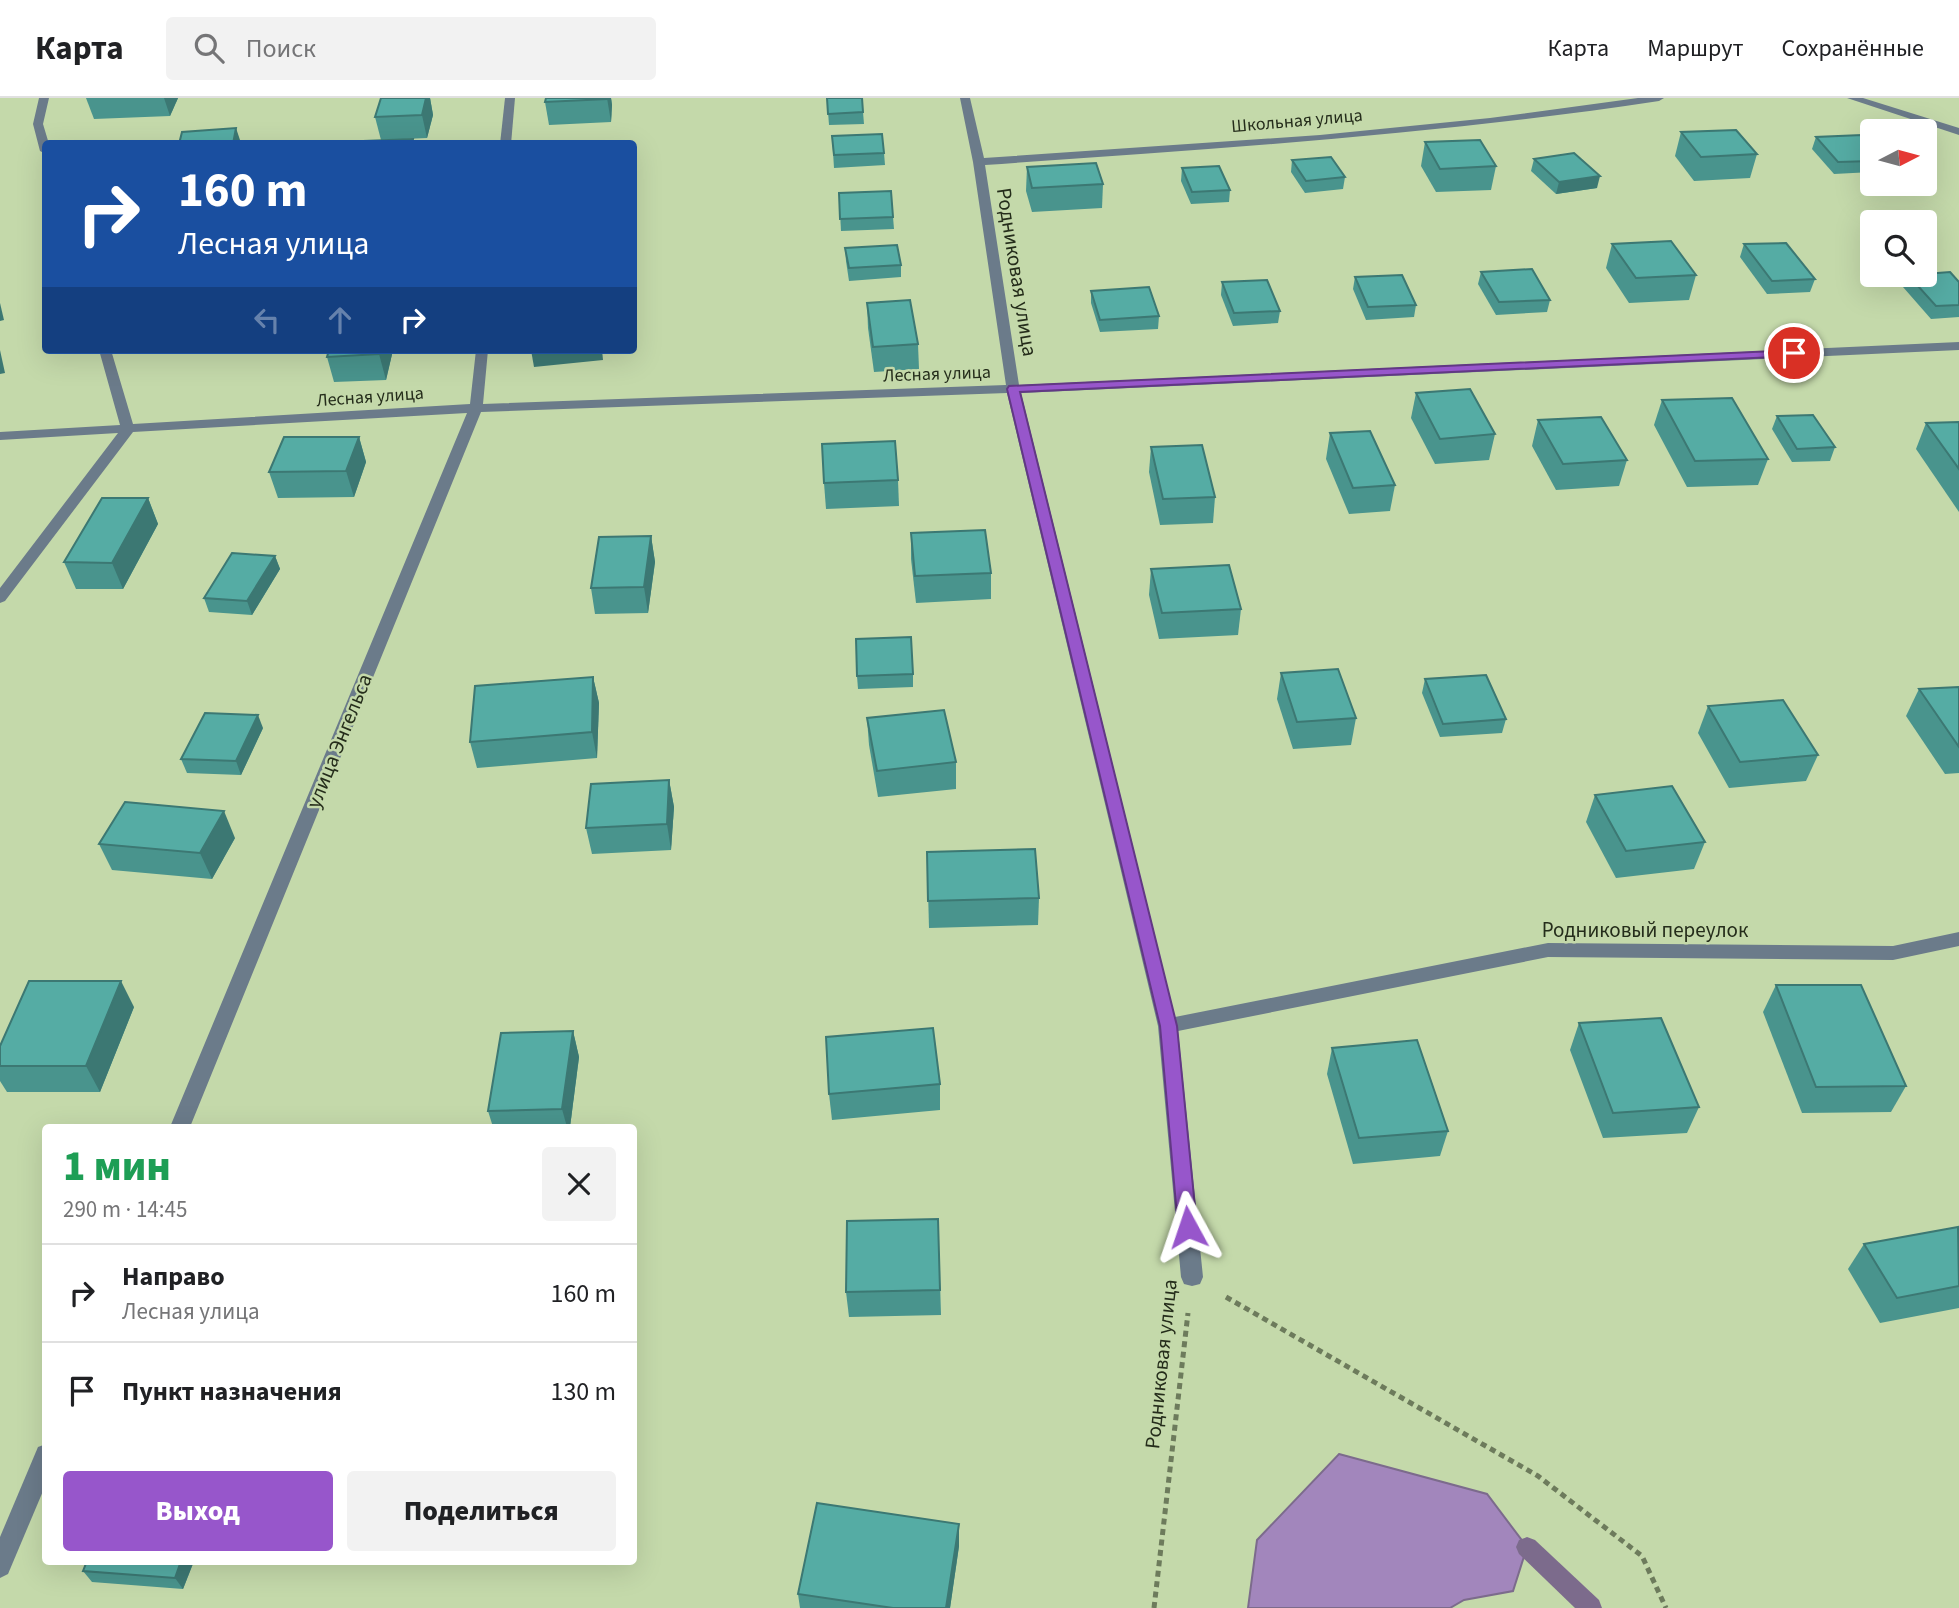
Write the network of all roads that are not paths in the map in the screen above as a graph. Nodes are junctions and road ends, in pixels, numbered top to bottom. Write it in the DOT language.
graph roads {
  1 [pos="44,98"];
  2 [pos="510,98"];
  3 [pos="965,98"];
  4 [pos="1659,98"];
  5 [pos="1852,98"];
  6 [pos="1959,132"];
  7 [pos="42,140"];
  8 [pos="505,140"];
  9 [pos="979,162"];
  10 [pos="1959,346"];
  11 [pos="106,354"];
  12 [pos="482,354"];
  13 [pos="1013,389"];
  14 [pos="476,408"];
  15 [pos="128,429"];
  16 [pos="0,436"];
  17 [pos="0,598"];
  18 [pos="1959,939"];
  19 [pos="1168,1026"];
  20 [pos="181,1124"];
  21 [pos="1192,1277"];
  22 [pos="42,1465"];
  23 [pos="0,1566"];
  1 -- 7 [label="street"];
  2 -- 8 [label="street"];
  3 -- 9 [label="street, Родниковая улица"];
  4 -- 9 [label="street, Школьная улица"];
  5 -- 6 [label="street"];
  9 -- 13 [label="street, Родниковая улица"];
  10 -- 13 [label="street, Лесная улица"];
  11 -- 15 [label="street"];
  12 -- 14 [label="street, улица Энгельса"];
  13 -- 14 [label="street, Лесная улица"];
  13 -- 19 [label="street, Родниковая улица"];
  14 -- 15 [label="street, Лесная улица"];
  14 -- 20 [label="street, улица Энгельса"];
  15 -- 16 [label="street, Лесная улица"];
  15 -- 17 [label="street"];
  18 -- 19 [label="street, Родниковый переулок"];
  19 -- 21 [label="street, Родниковая улица"];
  22 -- 23 [label="street"];
}
